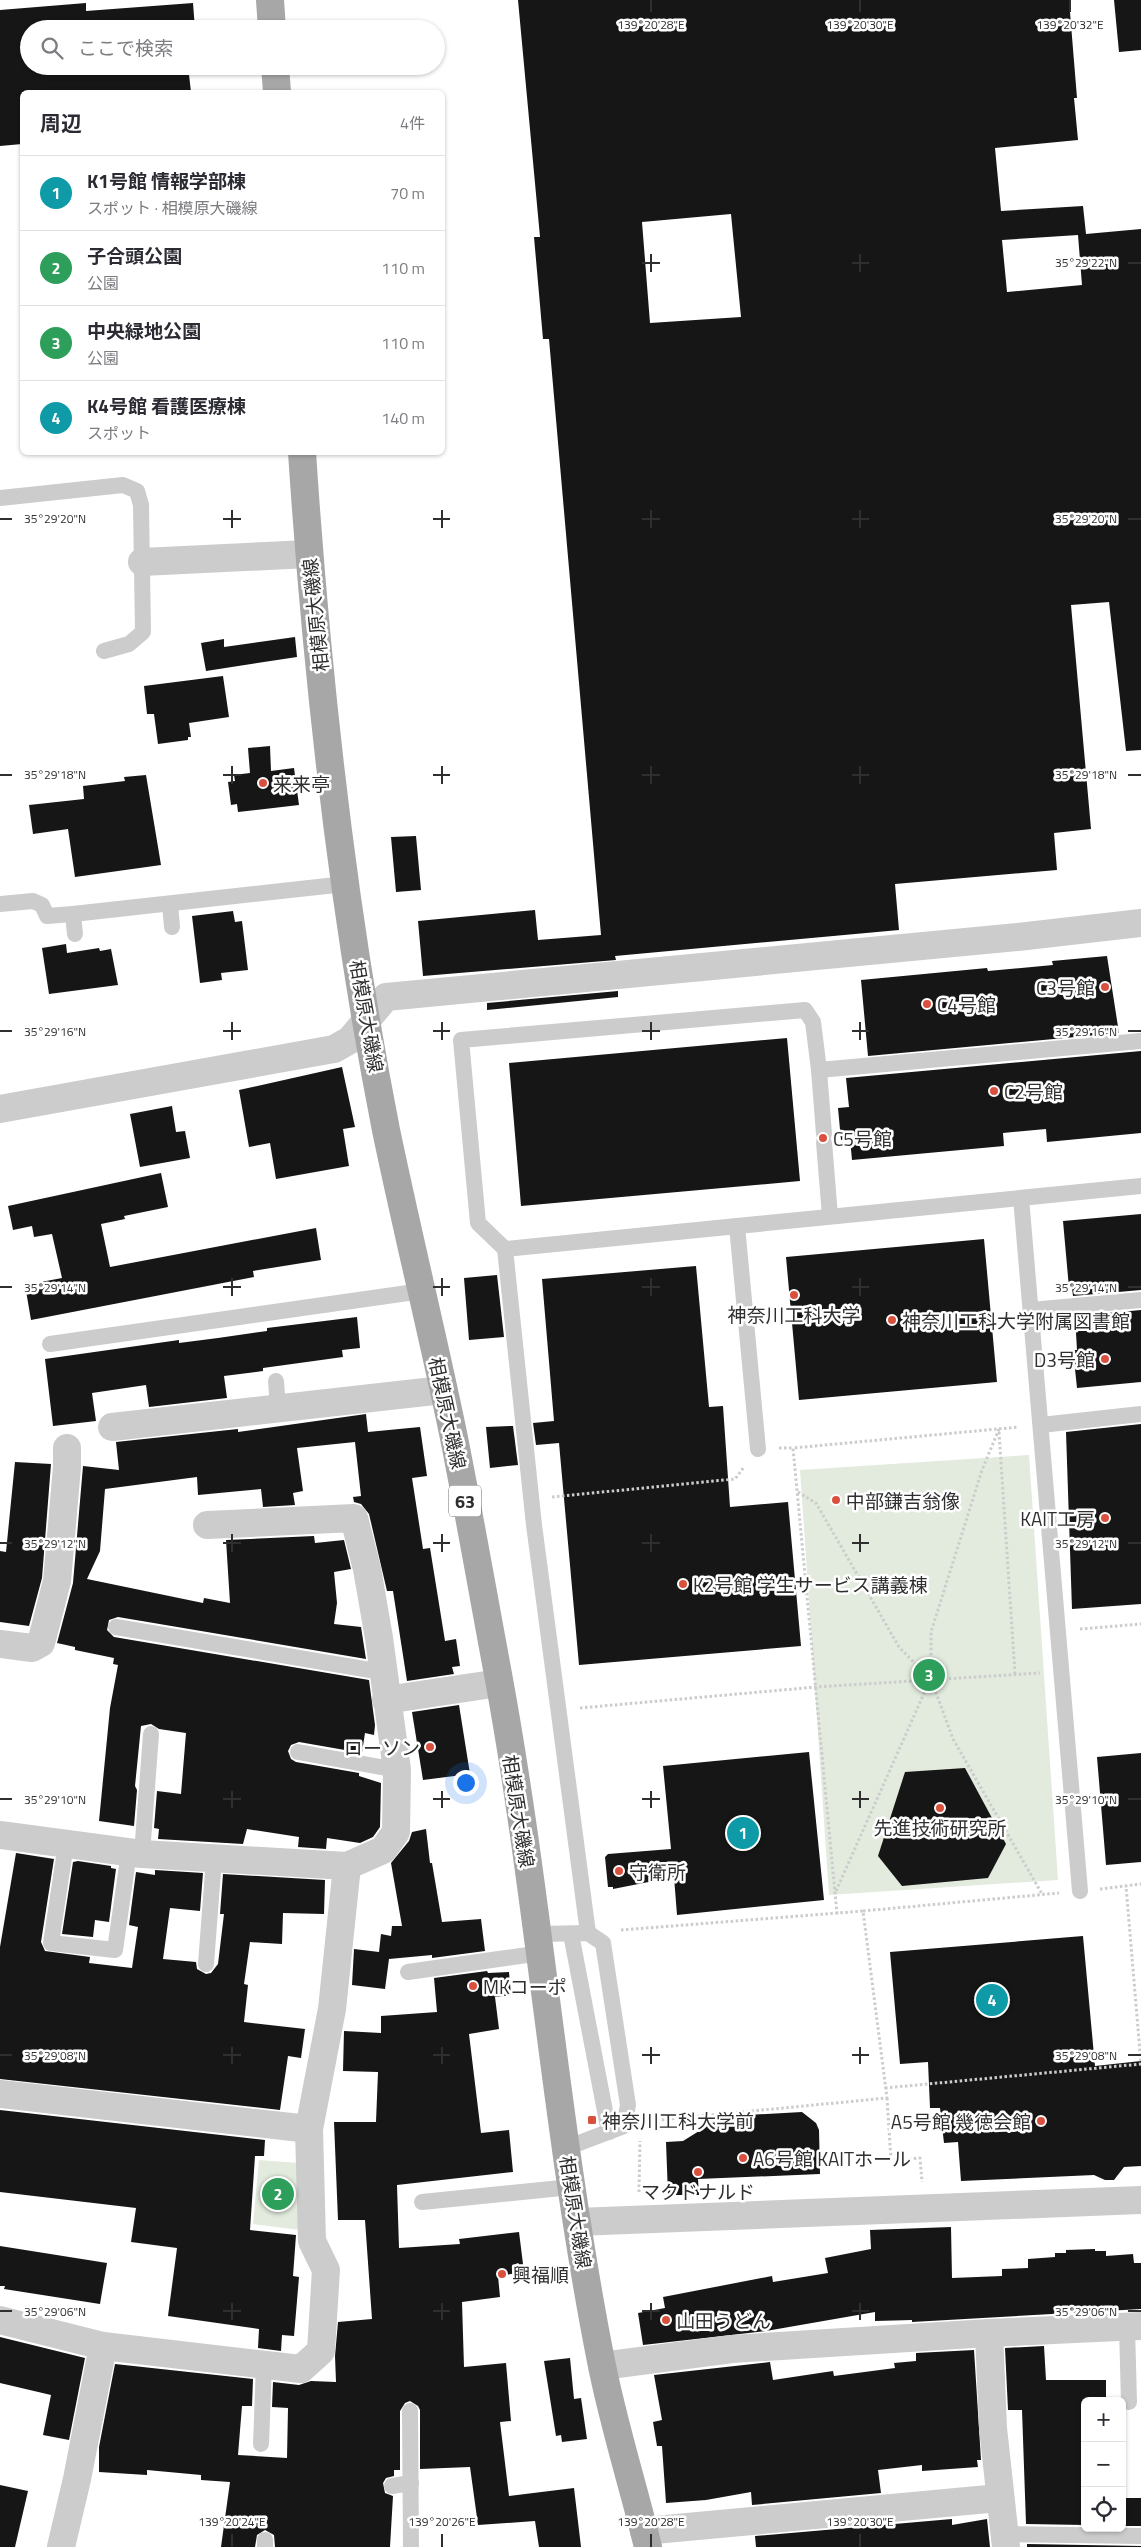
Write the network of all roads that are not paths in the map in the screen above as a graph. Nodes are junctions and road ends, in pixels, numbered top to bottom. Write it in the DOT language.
graph roads {
  1 [pos="270,0"];
  2 [pos="271,20"];
  3 [pos="276,75"];
  4 [pos="277,90"];
  5 [pos="302,455"];
  6 [pos="0,498"];
  7 [pos="309,554"];
  8 [pos="142,562"];
  9 [pos="104,651"];
  10 [pos="345,884"];
  11 [pos="0,904"];
  12 [pos="170,904"];
  13 [pos="73,914"];
  14 [pos="1141,923"];
  15 [pos="172,927"];
  16 [pos="75,934"];
  17 [pos="366,1018"];
  18 [pos="1141,1041"];
  19 [pos="819,1070"];
  20 [pos="0,1109"];
  21 [pos="1141,1186"];
  22 [pos="1021,1198"];
  23 [pos="830,1216"];
  24 [pos="737,1226"];
  25 [pos="505,1249"];
  26 [pos="422,1291"];
  27 [pos="1141,1300"];
  28 [pos="1031,1310"];
  29 [pos="50,1344"];
  30 [pos="276,1381"];
  31 [pos="443,1390"];
  32 [pos="278,1408"];
  33 [pos="1141,1414"];
  34 [pos="1041,1425"];
  35 [pos="112,1427"];
  36 [pos="67,1448"];
  37 [pos="758,1449"];
  38 [pos="207,1525"];
  39 [pos="116,1627"];
  40 [pos="0,1644"];
  41 [pos="382,1672"];
  42 [pos="500,1683"];
  43 [pos="386,1700"];
  44 [pos="151,1734"];
  45 [pos="298,1752"];
  46 [pos="396,1770"];
  47 [pos="0,1835"];
  48 [pos="66,1844"];
  49 [pos="136,1853"];
  50 [pos="214,1858"];
  51 [pos="347,1866"];
  52 [pos="1080,1891"];
  53 [pos="588,1932"];
  54 [pos="572,1934"];
  55 [pos="539,1944"];
  56 [pos="206,1964"];
  57 [pos="408,1972"];
  58 [pos="0,2094"];
  59 [pos="309,2129"];
  60 [pos="609,2132"];
  61 [pos="566,2148"];
  62 [pos="572,2187"];
  63 [pos="1141,2200"];
  64 [pos="422,2202"];
  65 [pos="577,2222"];
  66 [pos="0,2320"];
  67 [pos="1134,2326"];
  68 [pos="990,2332"];
  69 [pos="103,2346"];
  70 [pos="264,2365"];
  71 [pos="602,2366"];
  72 [pos="1129,2402"];
  73 [pos="410,2411"];
  74 [pos="261,2444"];
  75 [pos="411,2483"];
  76 [pos="392,2486"];
  77 [pos="999,2498"];
  78 [pos="1141,2536"];
  79 [pos="646,2539"];
  80 [pos="1006,2541"];
  81 [pos="61,2547"];
  82 [pos="411,2547"];
  1 -- 2 [label="main road"];
  3 -- 4 [label="main road"];
  5 -- 7 [label="main road, 相模原大磯線 / 63"];
  6 -- 8 [label="lane"];
  7 -- 8 [label="street"];
  7 -- 10 [label="main road, 相模原大磯線 / 63"];
  8 -- 9 [label="lane"];
  10 -- 12 [label="lane"];
  10 -- 17 [label="main road, 相模原大磯線 / 63"];
  11 -- 13 [label="lane"];
  12 -- 13 [label="lane"];
  12 -- 15 [label="lane"];
  13 -- 16 [label="lane"];
  14 -- 17 [label="street"];
  17 -- 20 [label="street"];
  17 -- 26 [label="main road, 相模原大磯線 / 63"];
  18 -- 19 [label="lane"];
  19 -- 23 [label="lane"];
  19 -- 25 [label="lane"];
  21 -- 22 [label="lane"];
  22 -- 23 [label="lane"];
  22 -- 28 [label="lane"];
  23 -- 24 [label="lane"];
  24 -- 25 [label="lane"];
  24 -- 37 [label="lane"];
  25 -- 53 [label="lane"];
  26 -- 29 [label="lane"];
  26 -- 31 [label="main road, 相模原大磯線 / 63"];
  27 -- 28 [label="lane"];
  28 -- 34 [label="lane"];
  30 -- 32 [label="lane"];
  31 -- 32 [label="street"];
  31 -- 42 [label="main road, 相模原大磯線 / 63"];
  32 -- 35 [label="street"];
  33 -- 34 [label="lane"];
  34 -- 52 [label="lane"];
  36 -- 40 [label="street"];
  38 -- 41 [label="street"];
  39 -- 41 [label="lane"];
  41 -- 43 [label="street"];
  42 -- 43 [label="street"];
  42 -- 55 [label="main road, 相模原大磯線 / 63"];
  43 -- 46 [label="street"];
  44 -- 49 [label="lane"];
  45 -- 46 [label="lane"];
  46 -- 51 [label="street"];
  47 -- 48 [label="street"];
  48 -- 49 [label="street"];
  48 -- 49 [label="lane"];
  49 -- 50 [label="street"];
  50 -- 51 [label="street"];
  50 -- 56 [label="lane"];
  51 -- 59 [label="street"];
  53 -- 54 [label="lane"];
  53 -- 60 [label="lane"];
  54 -- 55 [label="lane"];
  54 -- 60 [label="lane"];
  55 -- 57 [label="lane"];
  55 -- 61 [label="main road, 相模原大磯線 / 63"];
  58 -- 59 [label="street"];
  59 -- 70 [label="street"];
  60 -- 61 [label="lane"];
  61 -- 62 [label="main road, 相模原大磯線 / 63"];
  62 -- 64 [label="lane"];
  62 -- 65 [label="main road, 相模原大磯線 / 63"];
  63 -- 65 [label="street"];
  65 -- 71 [label="main road, 相模原大磯線 / 63"];
  66 -- 69 [label="street"];
  67 -- 68 [label="street"];
  67 -- 72 [label="lane"];
  68 -- 71 [label="street"];
  68 -- 77 [label="street"];
  69 -- 70 [label="street"];
  69 -- 81 [label="street"];
  70 -- 74 [label="lane"];
  71 -- 79 [label="main road, 相模原大磯線 / 63"];
  73 -- 75 [label="lane"];
  75 -- 76 [label="lane"];
  75 -- 82 [label="lane"];
  77 -- 79 [label="street"];
  77 -- 80 [label="street"];
  78 -- 80 [label="lane"];
}
